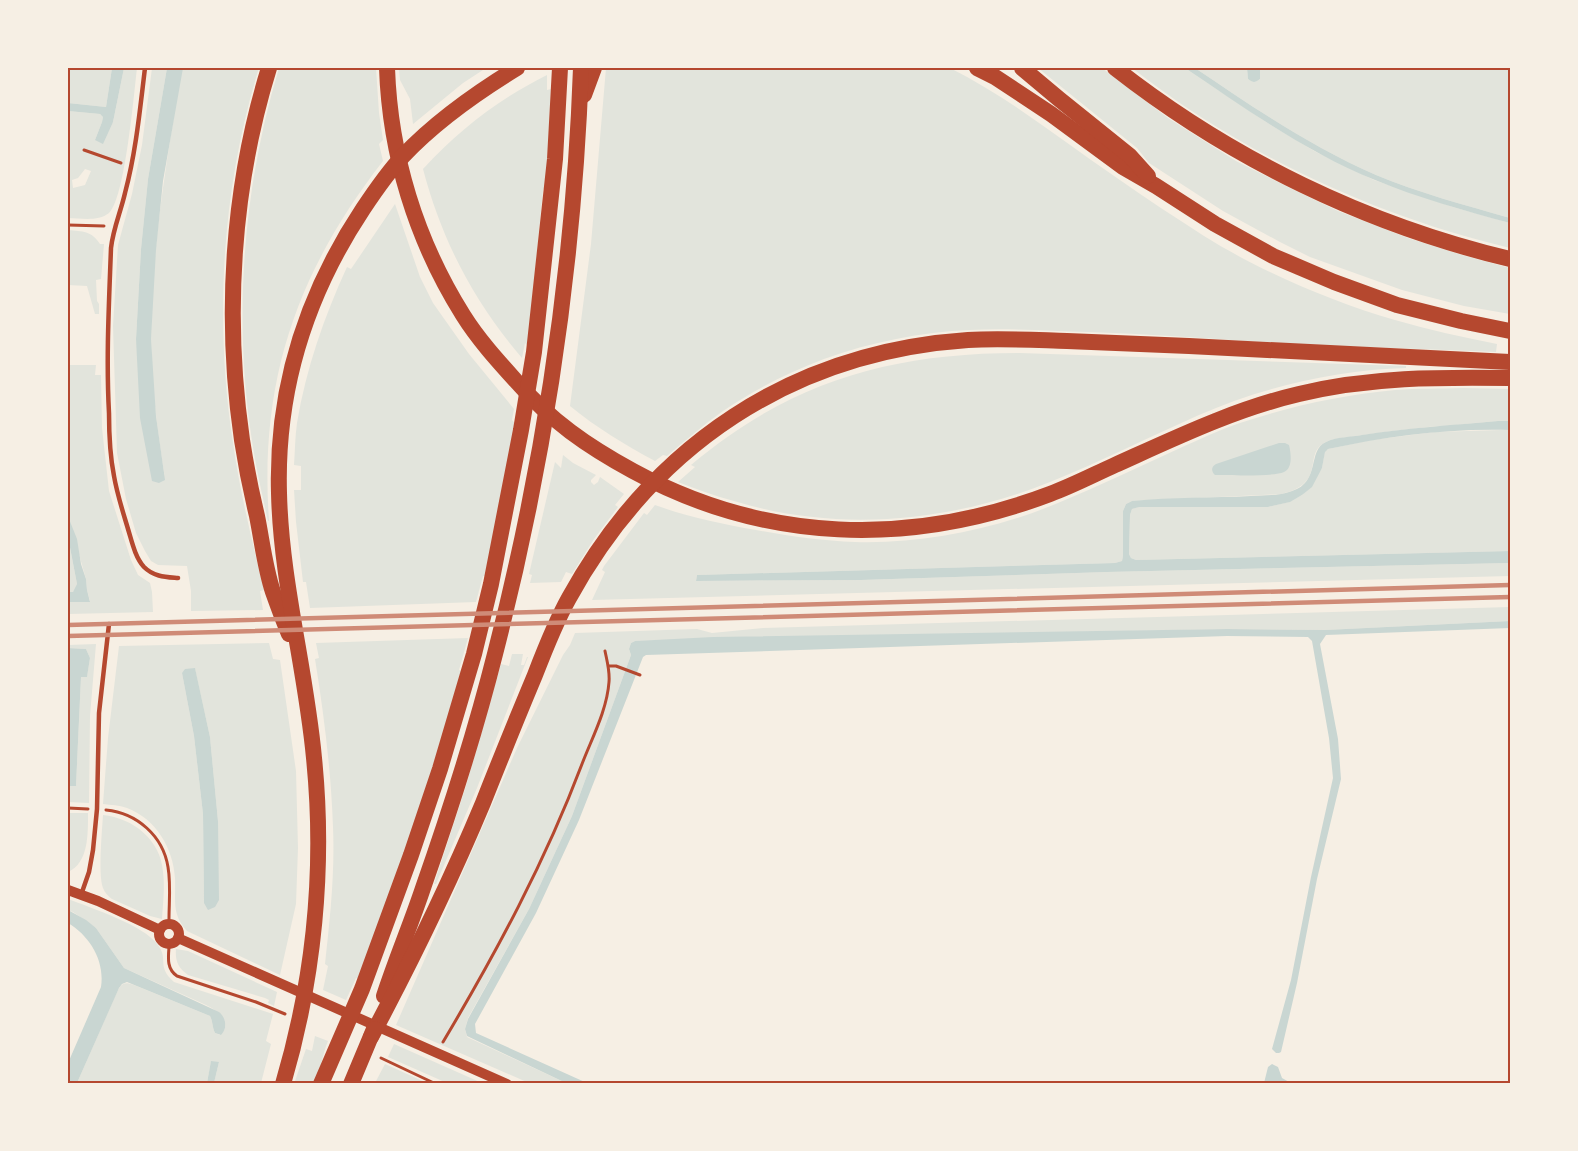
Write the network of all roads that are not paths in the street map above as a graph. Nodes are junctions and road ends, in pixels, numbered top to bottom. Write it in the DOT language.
graph roads {
  1 [pos="145,68"];
  2 [pos="269,68"];
  3 [pos="387,68"];
  4 [pos="517,68"];
  5 [pos="560,68"];
  6 [pos="977,68"];
  7 [pos="1022,68"];
  8 [pos="1115,68"];
  9 [pos="587,71"];
  10 [pos="1156,186"];
  11 [pos="1510,259"];
  12 [pos="1510,331"];
  13 [pos="1510,362"];
  14 [pos="1510,378"];
  15 [pos="178,578"];
  16 [pos="280,589"];
  17 [pos="108,624"];
  18 [pos="68,890"];
  19 [pos="81,895"];
  20 [pos="164,927"];
  21 [pos="178,938"];
  22 [pos="387,1000"];
  23 [pos="354,1076"];
  24 [pos="283,1083"];
  25 [pos="321,1083"];
  26 [pos="507,1083"];
  1 -- 15 [label="lane"];
  2 -- 16 [label="highway"];
  3 -- 14 [label="highway"];
  4 -- 16 [label="highway"];
  5 -- 25 [label="highway"];
  6 -- 10 [label="highway"];
  7 -- 10 [label="highway"];
  8 -- 11 [label="highway"];
  9 -- 22 [label="highway"];
  10 -- 12 [label="highway"];
  13 -- 22 [label="highway"];
  16 -- 24 [label="highway"];
  17 -- 19 [label="lane"];
  18 -- 19 [label="street"];
  19 -- 20 [label="street"];
  20 -- 21 [label="street"];
  20 -- 21 [label="street"];
  21 -- 26 [label="street"];
  22 -- 23 [label="highway"];
}
